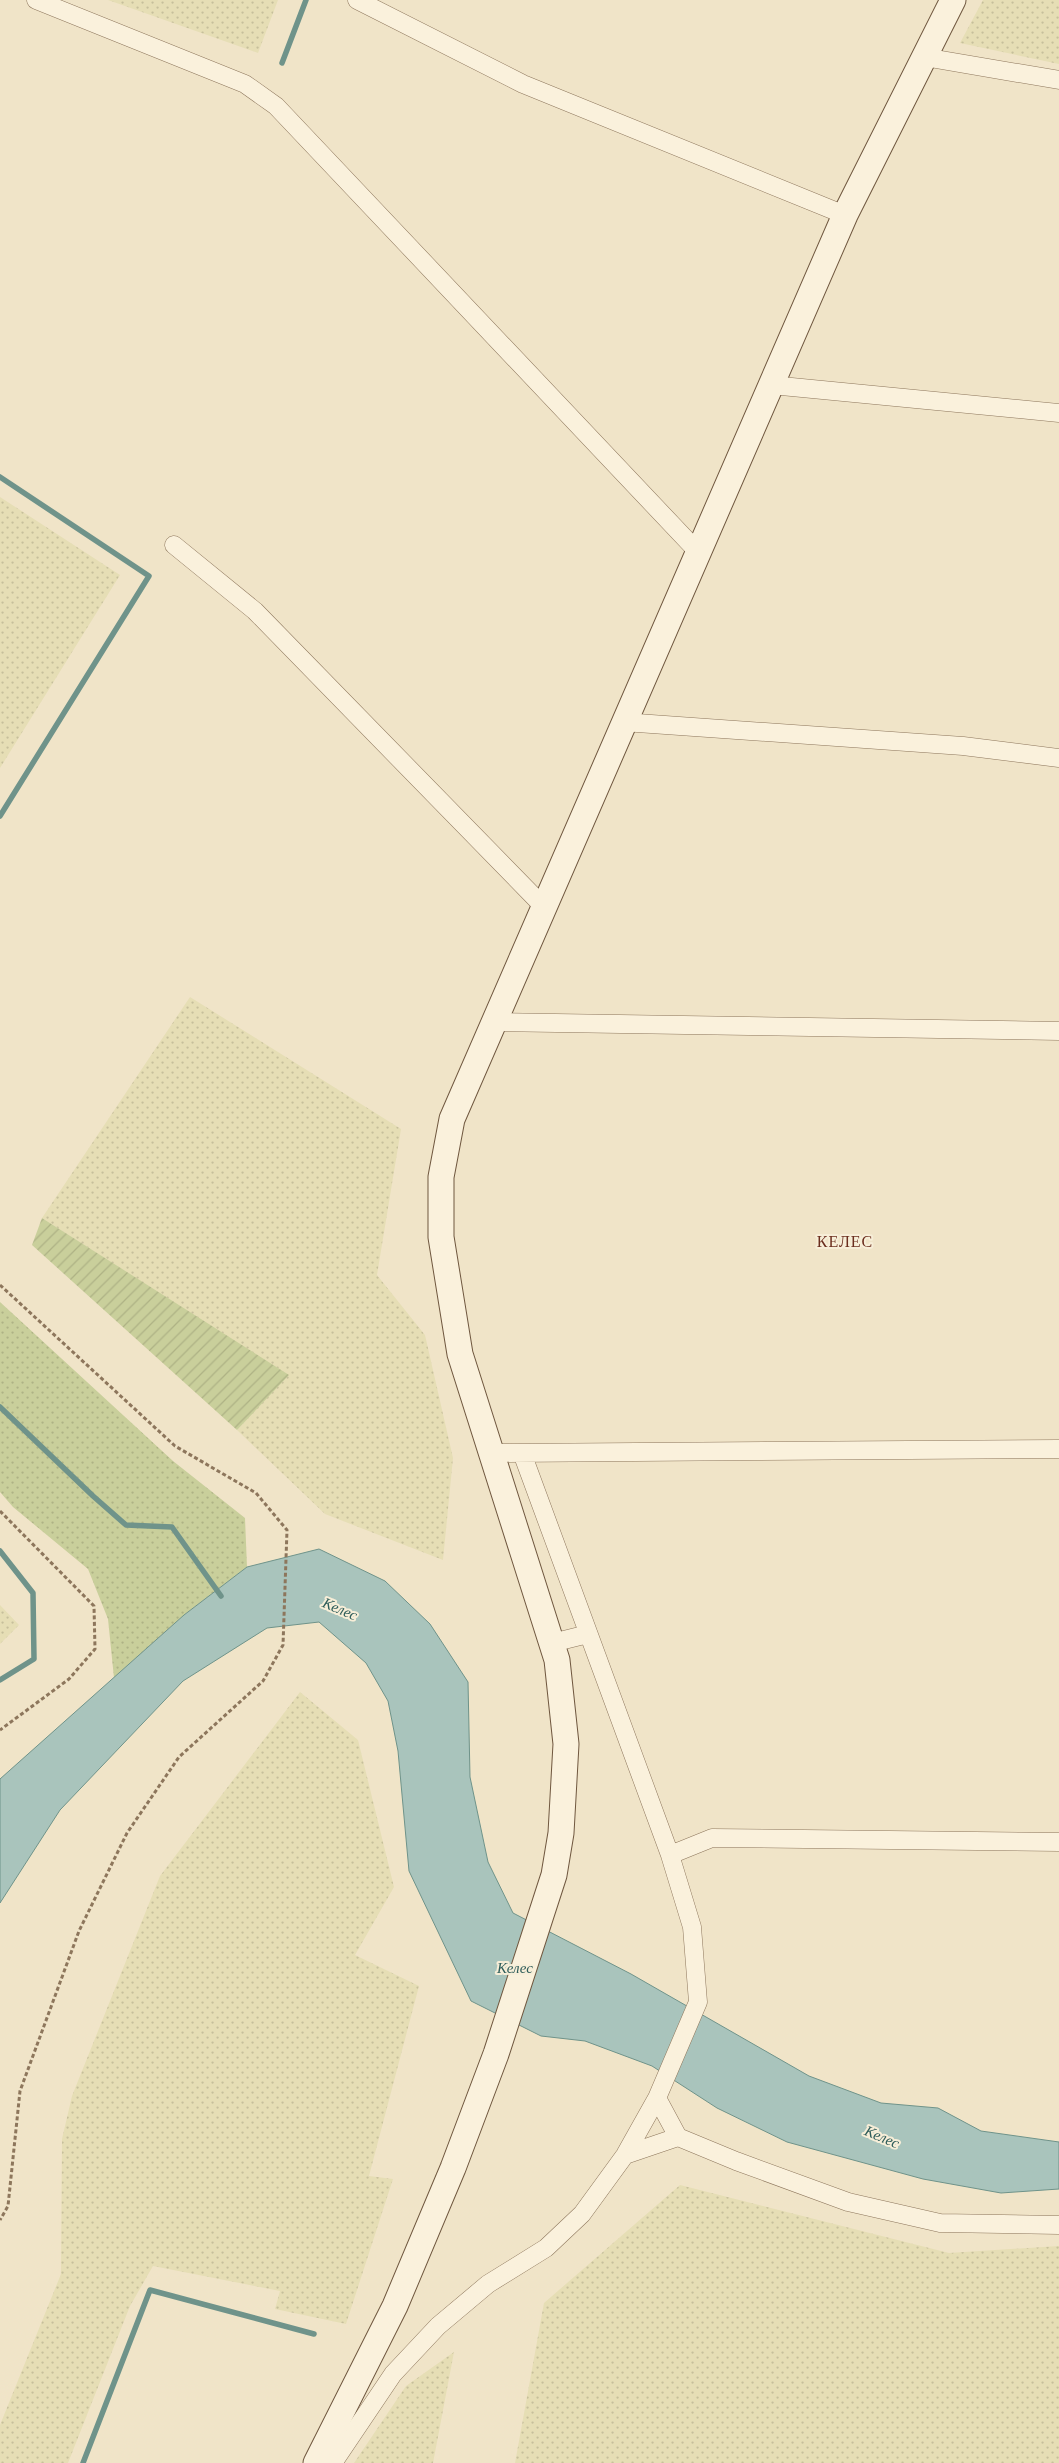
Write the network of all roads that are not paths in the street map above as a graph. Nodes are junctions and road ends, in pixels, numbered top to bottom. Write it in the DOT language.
graph roads {
  1 [pos="36,0"];
  2 [pos="357,0"];
  3 [pos="953,0"];
  4 [pos="924,57"];
  5 [pos="1059,80"];
  6 [pos="845,215"];
  7 [pos="771,385"];
  8 [pos="1059,413"];
  9 [pos="174,545"];
  10 [pos="698,552"];
  11 [pos="623,722"];
  12 [pos="1059,758"];
  13 [pos="543,906"];
  14 [pos="493,1022"];
  15 [pos="1059,1031"];
  16 [pos="1059,1449"];
  17 [pos="522,1453"];
  18 [pos="492,1454"];
  19 [pos="588,1634"];
  20 [pos="552,1643"];
  21 [pos="1059,1842"];
  22 [pos="670,1855"];
  23 [pos="657,2098"];
  24 [pos="678,2136"];
  25 [pos="624,2155"];
  26 [pos="1059,2225"];
  27 [pos="316,2463"];
  28 [pos="333,2463"];
  1 -- 10 [label="street"];
  2 -- 6 [label="street"];
  3 -- 4 [label="main road"];
  4 -- 5 [label="street"];
  4 -- 6 [label="main road"];
  6 -- 7 [label="main road"];
  7 -- 8 [label="street"];
  7 -- 10 [label="main road"];
  9 -- 13 [label="street"];
  10 -- 11 [label="main road"];
  11 -- 12 [label="street"];
  11 -- 13 [label="main road"];
  13 -- 14 [label="main road"];
  14 -- 15 [label="street"];
  14 -- 18 [label="main road"];
  16 -- 17 [label="street"];
  17 -- 18 [label="street"];
  17 -- 19 [label="street"];
  18 -- 20 [label="main road"];
  19 -- 20 [label="street"];
  19 -- 22 [label="street"];
  20 -- 27 [label="main road"];
  21 -- 22 [label="street"];
  22 -- 23 [label="street"];
  23 -- 24 [label="street"];
  23 -- 25 [label="street"];
  24 -- 25 [label="street"];
  24 -- 26 [label="street"];
  25 -- 28 [label="street"];
}
